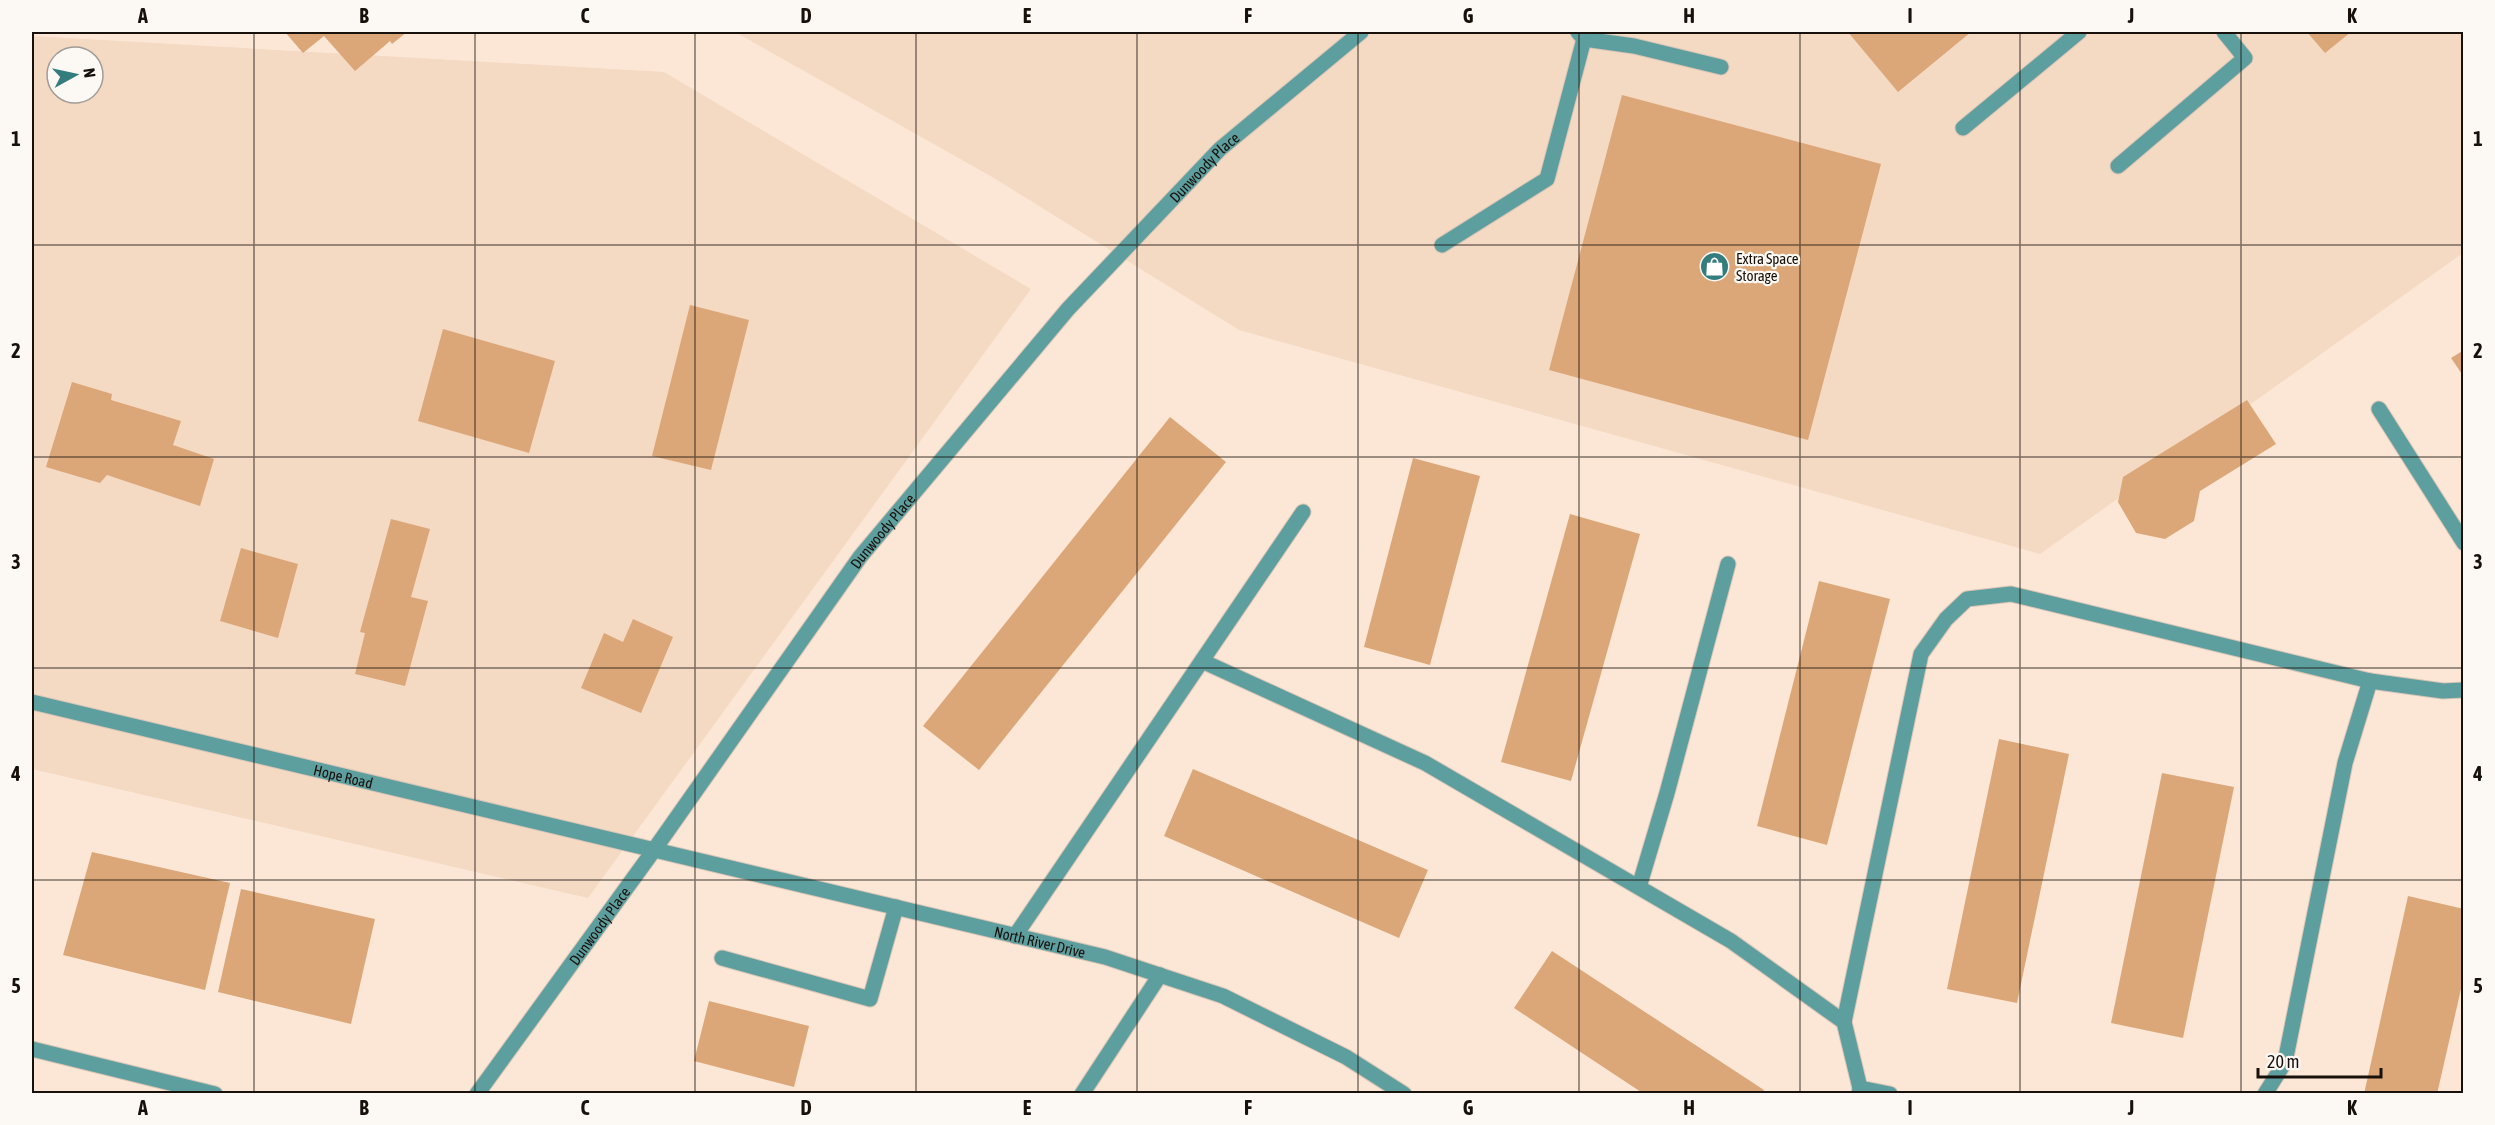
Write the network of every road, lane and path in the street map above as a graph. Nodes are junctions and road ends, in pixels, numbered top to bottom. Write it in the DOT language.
graph roads {
  1 [pos="1361,32"];
  2 [pos="2079,32"];
  3 [pos="2224,32"];
  4 [pos="1581,35"];
  5 [pos="1721,67"];
  6 [pos="1963,128"];
  7 [pos="2118,166"];
  8 [pos="1442,245"];
  9 [pos="2379,409"];
  10 [pos="1303,512"];
  11 [pos="2463,543"];
  12 [pos="1728,564"];
  13 [pos="1202,661"];
  14 [pos="2370,681"];
  15 [pos="2463,690"];
  16 [pos="32,702"];
  17 [pos="654,850"];
  18 [pos="1639,887"];
  19 [pos="896,908"];
  20 [pos="1015,936"];
  21 [pos="722,958"];
  22 [pos="1160,975"];
  23 [pos="1844,1022"];
  24 [pos="32,1049"];
  25 [pos="1860,1090"];
  26 [pos="215,1094"];
  27 [pos="477,1094"];
  28 [pos="1082,1094"];
  29 [pos="1404,1094"];
  30 [pos="1890,1094"];
  31 [pos="2265,1094"];
  1 -- 17 [label="street, Dunwoody Place"];
  2 -- 6 [label="street"];
  3 -- 7 [label="street"];
  4 -- 5 [label="street"];
  4 -- 8 [label="street"];
  9 -- 11 [label="street"];
  10 -- 13 [label="street"];
  12 -- 18 [label="street"];
  13 -- 18 [label="street"];
  13 -- 20 [label="street"];
  14 -- 15 [label="street"];
  14 -- 23 [label="street"];
  14 -- 31 [label="street"];
  16 -- 17 [label="street, Hope Road"];
  17 -- 19 [label="street, North River Drive"];
  17 -- 27 [label="street, Dunwoody Place"];
  18 -- 23 [label="street"];
  19 -- 20 [label="street, North River Drive"];
  19 -- 21 [label="street"];
  20 -- 22 [label="street, North River Drive"];
  22 -- 28 [label="street"];
  22 -- 29 [label="street, North River Drive"];
  23 -- 25 [label="street"];
  24 -- 26 [label="street"];
  25 -- 30 [label="street"];
}
